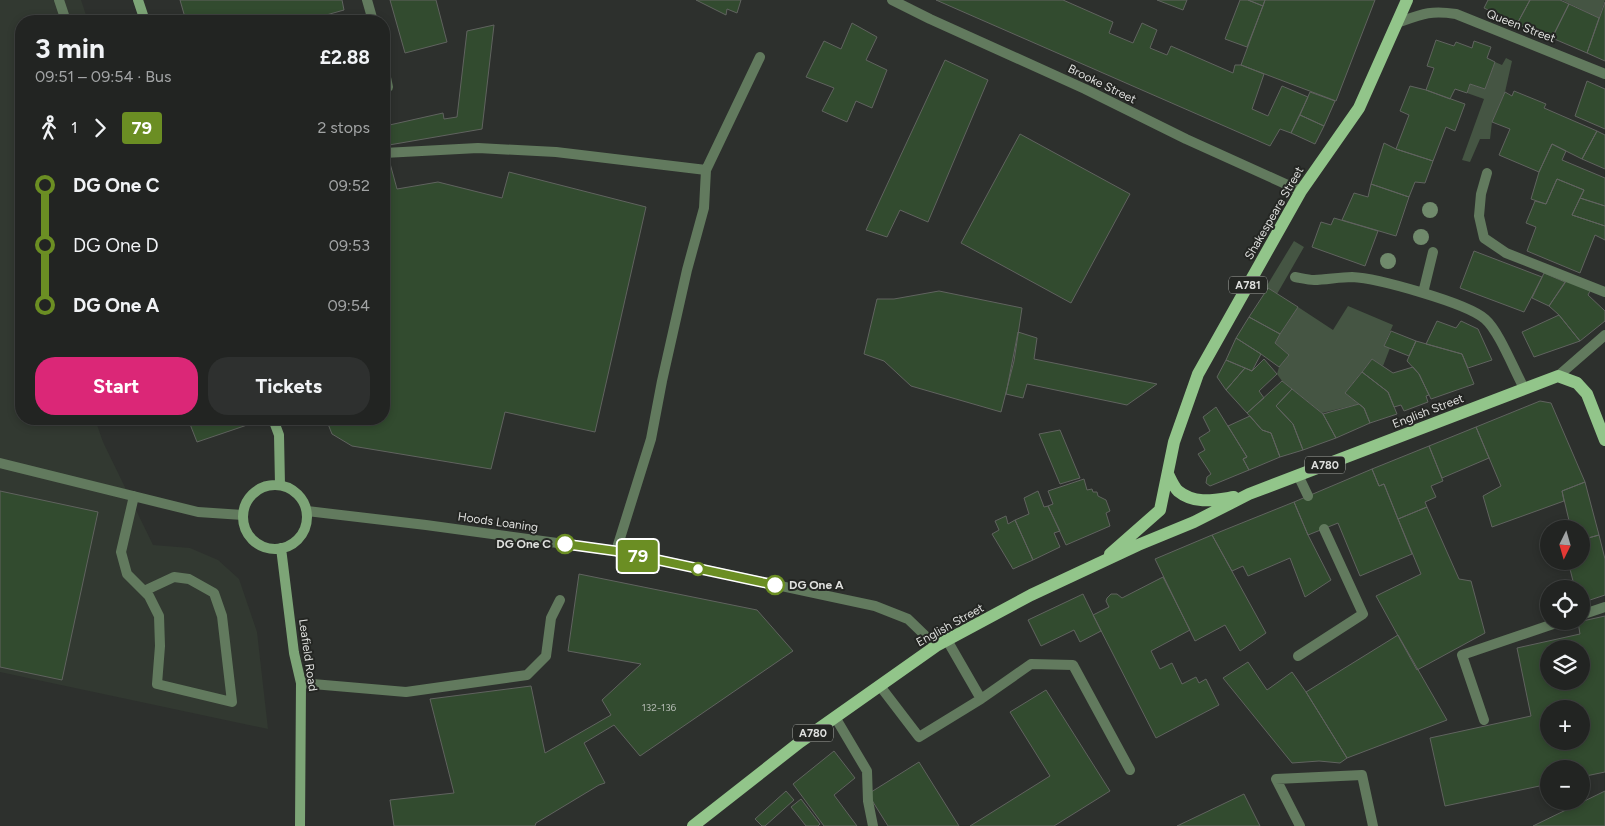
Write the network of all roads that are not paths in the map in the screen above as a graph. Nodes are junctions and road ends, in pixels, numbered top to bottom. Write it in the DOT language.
graph roads {
  1 [pos="59,0"];
  2 [pos="138,0"];
  3 [pos="367,0"];
  4 [pos="892,0"];
  5 [pos="1407,0"];
  6 [pos="64,15"];
  7 [pos="143,15"];
  8 [pos="371,15"];
  9 [pos="1397,23"];
  10 [pos="760,57"];
  11 [pos="1605,74"];
  12 [pos="390,153"];
  13 [pos="706,170"];
  14 [pos="1487,173"];
  15 [pos="1301,191"];
  16 [pos="1433,252"];
  17 [pos="1295,277"];
  18 [pos="1605,292"];
  19 [pos="1423,293"];
  20 [pos="1605,335"];
  21 [pos="1558,376"];
  22 [pos="1524,388"];
  23 [pos="275,425"];
  24 [pos="1605,440"];
  25 [pos="0,463"];
  26 [pos="1168,474"];
  27 [pos="1298,476"];
  28 [pos="280,485"];
  29 [pos="1249,494"];
  30 [pos="134,496"];
  31 [pos="1308,496"];
  32 [pos="307,511"];
  33 [pos="244,515"];
  34 [pos="1324,529"];
  35 [pos="281,548"];
  36 [pos="616,551"];
  37 [pos="1097,565"];
  38 [pos="144,591"];
  39 [pos="560,600"];
  40 [pos="1605,607"];
  41 [pos="1590,612"];
  42 [pos="1540,628"];
  43 [pos="942,643"];
  44 [pos="1298,656"];
  45 [pos="302,683"];
  46 [pos="880,686"];
  47 [pos="981,699"];
  48 [pos="836,717"];
  49 [pos="1484,720"];
  50 [pos="1130,770"];
  51 [pos="300,826"];
  52 [pos="693,826"];
  53 [pos="873,826"];
  54 [pos="1300,826"];
  55 [pos="1373,826"];
  1 -- 6 [label="street"];
  2 -- 7 [label="street"];
  3 -- 8 [label="street"];
  4 -- 15 [label="street, Brooke Street"];
  5 -- 9 [label="main road, Shakespeare Street / A781"];
  9 -- 11 [label="street, Queen Street"];
  9 -- 15 [label="main road, Shakespeare Street / A781"];
  10 -- 13 [label="street"];
  12 -- 13 [label="street"];
  13 -- 36 [label="street"];
  14 -- 18 [label="street"];
  15 -- 26 [label="main road, Shakespeare Street / A781"];
  16 -- 19 [label="street"];
  17 -- 19 [label="street"];
  19 -- 22 [label="street"];
  20 -- 21 [label="street, English Street"];
  21 -- 22 [label="main road, English Street / A780"];
  21 -- 24 [label="main road"];
  22 -- 27 [label="main road, English Street / A780"];
  23 -- 28 [label="street"];
  25 -- 30 [label="street"];
  26 -- 29 [label="main road, English Street / A780"];
  26 -- 37 [label="main road, Shakespeare Street / A781"];
  27 -- 29 [label="main road, English Street / A780"];
  27 -- 31 [label="street"];
  28 -- 32 [label="street"];
  28 -- 33 [label="street"];
  29 -- 37 [label="main road, English Street / A780"];
  30 -- 33 [label="street"];
  30 -- 38 [label="street"];
  32 -- 35 [label="street"];
  32 -- 36 [label="street, Hoods Loaning"];
  33 -- 35 [label="street"];
  34 -- 44 [label="street"];
  35 -- 45 [label="street, Leafield Road"];
  36 -- 43 [label="street, Hoods Loaning"];
  37 -- 43 [label="main road, English Street / A780"];
  38 -- 38 [label="street"];
  39 -- 45 [label="street"];
  40 -- 41 [label="street"];
  42 -- 49 [label="street"];
  43 -- 46 [label="main road, English Street / A780"];
  43 -- 47 [label="street, Hoods Loaning"];
  45 -- 51 [label="street, Leafield Road"];
  46 -- 47 [label="street"];
  46 -- 48 [label="main road, English Street / A780"];
  47 -- 50 [label="street"];
  48 -- 52 [label="main road, English Street / A780"];
  48 -- 53 [label="street"];
  54 -- 55 [label="street"];
}
